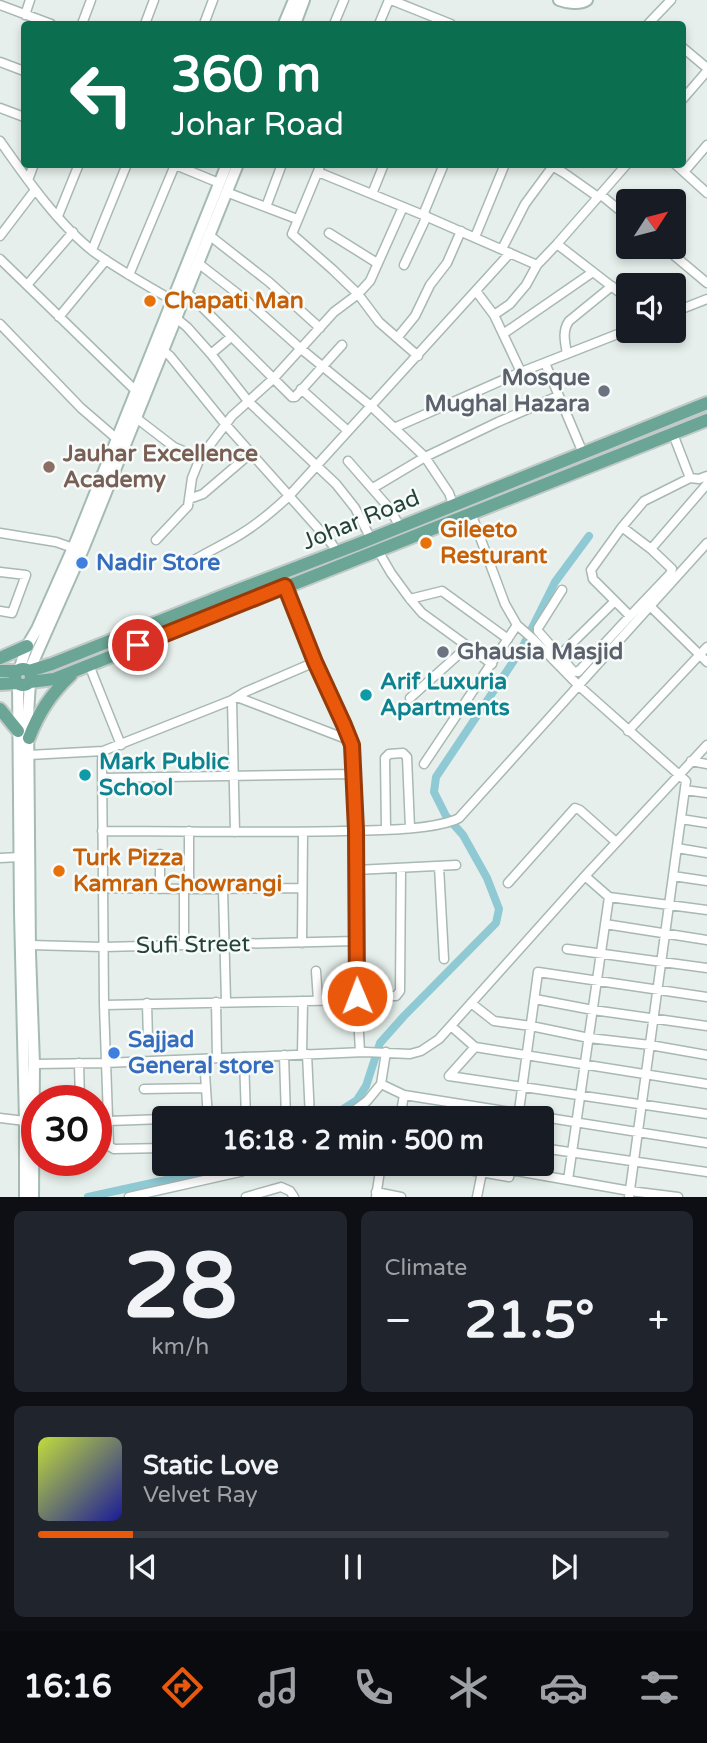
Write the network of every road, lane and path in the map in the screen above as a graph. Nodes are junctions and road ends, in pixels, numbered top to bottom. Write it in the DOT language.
graph roads {
  1 [pos="30,0"];
  2 [pos="91,0"];
  3 [pos="154,0"];
  4 [pos="214,0"];
  5 [pos="294,0"];
  6 [pos="304,0"];
  7 [pos="344,0"];
  8 [pos="390,0"];
  9 [pos="559,0"];
  10 [pos="587,0"];
  11 [pos="670,0"];
  12 [pos="0,5"];
  13 [pos="24,15"];
  14 [pos="42,21"];
  15 [pos="83,21"];
  16 [pos="146,21"];
  17 [pos="205,21"];
  18 [pos="285,21"];
  19 [pos="296,21"];
  20 [pos="335,21"];
  21 [pos="380,21"];
  22 [pos="436,21"];
  23 [pos="654,21"];
  24 [pos="686,51"];
  25 [pos="0,62"];
  26 [pos="21,70"];
  27 [pos="707,70"];
  28 [pos="686,95"];
  29 [pos="0,108"];
  30 [pos="21,116"];
  31 [pos="0,141"];
  32 [pos="707,145"];
  33 [pos="32,168"];
  34 [pos="77,168"];
  35 [pos="125,168"];
  36 [pos="173,168"];
  37 [pos="180,168"];
  38 [pos="226,168"];
  39 [pos="236,168"];
  40 [pos="281,168"];
  41 [pos="319,168"];
  42 [pos="382,168"];
  43 [pos="443,168"];
  44 [pos="503,168"];
  45 [pos="549,168"];
  46 [pos="624,168"];
  47 [pos="680,168"];
  48 [pos="566,169"];
  49 [pos="684,172"];
  50 [pos="28,180"];
  51 [pos="223,188"];
  52 [pos="35,190"];
  53 [pos="707,193"];
  54 [pos="372,194"];
  55 [pos="599,196"];
  56 [pos="266,207"];
  57 [pos="403,207"];
  58 [pos="616,208"];
  59 [pos="58,216"];
  60 [pos="425,216"];
  61 [pos="297,219"];
  62 [pos="461,231"];
  63 [pos="73,232"];
  64 [pos="329,233"];
  65 [pos="209,235"];
  66 [pos="0,236"];
  67 [pos="475,237"];
  68 [pos="557,244"];
  69 [pos="92,250"];
  70 [pos="506,251"];
  71 [pos="0,259"];
  72 [pos="678,259"];
  73 [pos="106,260"];
  74 [pos="198,263"];
  75 [pos="377,263"];
  76 [pos="404,265"];
  77 [pos="537,265"];
  78 [pos="593,272"];
  79 [pos="129,275"];
  80 [pos="707,283"];
  81 [pos="27,285"];
  82 [pos="612,286"];
  83 [pos="616,289"];
  84 [pos="476,291"];
  85 [pos="186,292"];
  86 [pos="358,294"];
  87 [pos="707,299"];
  88 [pos="172,300"];
  89 [pos="686,307"];
  90 [pos="494,315"];
  91 [pos="59,317"];
  92 [pos="176,318"];
  93 [pos="0,324"];
  94 [pos="320,328"];
  95 [pos="503,334"];
  96 [pos="616,335"];
  97 [pos="231,337"];
  98 [pos="397,338"];
  99 [pos="342,345"];
  100 [pos="159,348"];
  101 [pos="300,348"];
  102 [pos="211,354"];
  103 [pos="567,354"];
  104 [pos="418,356"];
  105 [pos="545,363"];
  106 [pos="322,366"];
  107 [pos="521,372"];
  108 [pos="273,379"];
  109 [pos="301,388"];
  110 [pos="136,391"];
  111 [pos="558,396"];
  112 [pos="248,401"];
  113 [pos="707,403"];
  114 [pos="371,406"];
  115 [pos="135,417"];
  116 [pos="707,420"];
  117 [pos="226,425"];
  118 [pos="394,428"];
  119 [pos="348,431"];
  120 [pos="673,434"];
  121 [pos="117,439"];
  122 [pos="251,453"];
  123 [pos="583,453"];
  124 [pos="425,457"];
  125 [pos="200,458"];
  126 [pos="348,461"];
  127 [pos="316,467"];
  128 [pos="707,476"];
  129 [pos="690,478"];
  130 [pos="707,485"];
  131 [pos="373,488"];
  132 [pos="289,496"];
  133 [pos="189,499"];
  134 [pos="461,512"];
  135 [pos="400,527"];
  136 [pos="622,527"];
  137 [pos="0,533"];
  138 [pos="156,540"];
  139 [pos="707,543"];
  140 [pos="374,544"];
  141 [pos="77,549"];
  142 [pos="651,549"];
  143 [pos="337,552"];
  144 [pos="183,567"];
  145 [pos="0,572"];
  146 [pos="285,586"];
  147 [pos="562,590"];
  148 [pos="410,599"];
  149 [pos="615,601"];
  150 [pos="650,606"];
  151 [pos="0,611"];
  152 [pos="630,616"];
  153 [pos="520,628"];
  154 [pos="508,639"];
  155 [pos="27,646"];
  156 [pos="468,646"];
  157 [pos="707,648"];
  158 [pos="700,655"];
  159 [pos="559,656"];
  160 [pos="0,658"];
  161 [pos="315,662"];
  162 [pos="707,662"];
  163 [pos="492,664"];
  164 [pos="83,667"];
  165 [pos="0,671"];
  166 [pos="23,676"];
  167 [pos="0,684"];
  168 [pos="578,685"];
  169 [pos="235,698"];
  170 [pos="410,698"];
  171 [pos="0,709"];
  172 [pos="628,731"];
  173 [pos="23,735"];
  174 [pos="349,740"];
  175 [pos="121,745"];
  176 [pos="707,745"];
  177 [pos="103,751"];
  178 [pos="29,755"];
  179 [pos="691,761"];
  180 [pos="425,764"];
  181 [pos="707,764"];
  182 [pos="353,774"];
  183 [pos="235,775"];
  184 [pos="678,775"];
  185 [pos="102,778"];
  186 [pos="685,790"];
  187 [pos="707,793"];
  188 [pos="681,819"];
  189 [pos="707,823"];
  190 [pos="410,828"];
  191 [pos="386,829"];
  192 [pos="356,830"];
  193 [pos="103,831"];
  194 [pos="189,831"];
  195 [pos="235,832"];
  196 [pos="303,832"];
  197 [pos="616,842"];
  198 [pos="677,848"];
  199 [pos="707,853"];
  200 [pos="160,854"];
  201 [pos="20,857"];
  202 [pos="0,858"];
  203 [pos="456,865"];
  204 [pos="439,866"];
  205 [pos="401,868"];
  206 [pos="356,870"];
  207 [pos="585,876"];
  208 [pos="673,876"];
  209 [pos="707,881"];
  210 [pos="508,883"];
  211 [pos="103,888"];
  212 [pos="302,888"];
  213 [pos="160,889"];
  214 [pos="186,889"];
  215 [pos="223,889"];
  216 [pos="609,897"];
  217 [pos="669,905"];
  218 [pos="707,910"];
  219 [pos="605,924"];
  220 [pos="665,933"];
  221 [pos="707,940"];
  222 [pos="356,942"];
  223 [pos="302,943"];
  224 [pos="184,945"];
  225 [pos="224,945"];
  226 [pos="30,946"];
  227 [pos="103,947"];
  228 [pos="567,950"];
  229 [pos="601,954"];
  230 [pos="444,959"];
  231 [pos="661,962"];
  232 [pos="707,968"];
  233 [pos="316,971"];
  234 [pos="597,981"];
  235 [pos="657,990"];
  236 [pos="707,997"];
  237 [pos="357,998"];
  238 [pos="535,999"];
  239 [pos="318,1000"];
  240 [pos="303,1001"];
  241 [pos="221,1002"];
  242 [pos="147,1003"];
  243 [pos="471,1003"];
  244 [pos="104,1004"];
  245 [pos="593,1010"];
  246 [pos="653,1018"];
  247 [pos="450,1026"];
  248 [pos="531,1026"];
  249 [pos="707,1026"];
  250 [pos="589,1038"];
  251 [pos="148,1040"];
  252 [pos="650,1045"];
  253 [pos="475,1047"];
  254 [pos="362,1052"];
  255 [pos="384,1052"];
  256 [pos="305,1054"];
  257 [pos="284,1055"];
  258 [pos="707,1055"];
  259 [pos="527,1056"];
  260 [pos="244,1057"];
  261 [pos="217,1058"];
  262 [pos="204,1059"];
  263 [pos="79,1063"];
  264 [pos="106,1063"];
  265 [pos="585,1065"];
  266 [pos="31,1071"];
  267 [pos="646,1074"];
  268 [pos="382,1084"];
  269 [pos="707,1084"];
  270 [pos="29,1085"];
  271 [pos="80,1085"];
  272 [pos="107,1085"];
  273 [pos="522,1086"];
  274 [pos="206,1088"];
  275 [pos="145,1089"];
  276 [pos="404,1095"];
  277 [pos="580,1095"];
  278 [pos="642,1104"];
  279 [pos="207,1106"];
  280 [pos="246,1106"];
  281 [pos="286,1106"];
  282 [pos="309,1106"];
  283 [pos="360,1106"];
  284 [pos="402,1106"];
  285 [pos="464,1106"];
  286 [pos="519,1106"];
  287 [pos="707,1114"];
  288 [pos="0,1118"];
  289 [pos="152,1119"];
  290 [pos="554,1120"];
  291 [pos="21,1121"];
  292 [pos="112,1121"];
  293 [pos="577,1122"];
  294 [pos="638,1132"];
  295 [pos="707,1143"];
  296 [pos="112,1148"];
  297 [pos="152,1148"];
  298 [pos="554,1150"];
  299 [pos="572,1153"];
  300 [pos="634,1163"];
  301 [pos="707,1172"];
  302 [pos="28,1176"];
  303 [pos="222,1176"];
  304 [pos="379,1176"];
  305 [pos="481,1176"];
  306 [pos="550,1176"];
  307 [pos="568,1180"];
  308 [pos="29,1194"];
  309 [pos="629,1194"];
  310 [pos="376,1195"];
  311 [pos="129,1197"];
  312 [pos="246,1197"];
  313 [pos="294,1197"];
  314 [pos="401,1197"];
  315 [pos="477,1197"];
  316 [pos="678,1197"];
  1 -- 13 [label="street"];
  2 -- 15 [label="street"];
  3 -- 16 [label="street"];
  4 -- 17 [label="street"];
  5 -- 18 [label="street"];
  6 -- 19 [label="street"];
  7 -- 20 [label="street"];
  8 -- 21 [label="street"];
  8 -- 22 [label="street"];
  9 -- 10 [label="street"];
  11 -- 23 [label="street"];
  12 -- 13 [label="street"];
  13 -- 14 [label="street"];
  24 -- 27 [label="street"];
  25 -- 26 [label="street"];
  27 -- 28 [label="street"];
  29 -- 30 [label="street"];
  31 -- 50 [label="street"];
  32 -- 49 [label="street"];
  33 -- 50 [label="street"];
  34 -- 59 [label="street"];
  35 -- 69 [label="street"];
  36 -- 79 [label="street"];
  37 -- 51 [label="street"];
  38 -- 51 [label="street"];
  39 -- 51 [label="street"];
  40 -- 56 [label="street"];
  41 -- 54 [label="street"];
  41 -- 61 [label="street"];
  42 -- 54 [label="street"];
  43 -- 60 [label="street"];
  44 -- 67 [label="street"];
  45 -- 70 [label="street"];
  46 -- 55 [label="street"];
  47 -- 49 [label="street"];
  48 -- 55 [label="street"];
  49 -- 53 [label="street"];
  50 -- 52 [label="street"];
  51 -- 56 [label="street"];
  51 -- 65 [label="street"];
  51 -- 88 [label="street"];
  52 -- 59 [label="street"];
  52 -- 66 [label="street"];
  54 -- 57 [label="street"];
  55 -- 58 [label="street"];
  55 -- 68 [label="street"];
  56 -- 61 [label="street"];
  57 -- 60 [label="street"];
  57 -- 75 [label="street"];
  59 -- 63 [label="street"];
  60 -- 62 [label="street"];
  60 -- 76 [label="street"];
  61 -- 86 [label="street"];
  62 -- 67 [label="street"];
  62 -- 98 [label="street"];
  63 -- 69 [label="street"];
  63 -- 81 [label="street"];
  64 -- 75 [label="street"];
  65 -- 74 [label="street"];
  65 -- 94 [label="street"];
  67 -- 70 [label="street"];
  68 -- 77 [label="street"];
  68 -- 78 [label="street"];
  69 -- 73 [label="street"];
  70 -- 77 [label="street"];
  70 -- 84 [label="street"];
  71 -- 81 [label="street"];
  72 -- 80 [label="street"];
  73 -- 79 [label="street"];
  73 -- 91 [label="street"];
  74 -- 85 [label="street"];
  74 -- 101 [label="street"];
  75 -- 86 [label="street"];
  77 -- 90 [label="street"];
  78 -- 82 [label="street"];
  78 -- 95 [label="street"];
  79 -- 88 [label="street"];
  81 -- 91 [label="street"];
  82 -- 83 [label="street"];
  82 -- 103 [label="street"];
  84 -- 90 [label="street"];
  84 -- 104 [label="street"];
  85 -- 92 [label="street"];
  85 -- 97 [label="street"];
  86 -- 94 [label="street"];
  86 -- 98 [label="street"];
  87 -- 89 [label="street"];
  88 -- 100 [label="street"];
  90 -- 95 [label="street"];
  91 -- 110 [label="street"];
  92 -- 100 [label="street"];
  92 -- 102 [label="street"];
  93 -- 121 [label="street"];
  94 -- 101 [label="street"];
  95 -- 107 [label="street"];
  96 -- 103 [label="street"];
  97 -- 102 [label="street"];
  97 -- 108 [label="street"];
  98 -- 104 [label="street"];
  99 -- 106 [label="street"];
  100 -- 110 [label="street"];
  100 -- 115 [label="street"];
  100 -- 117 [label="street"];
  101 -- 106 [label="street"];
  101 -- 108 [label="street"];
  102 -- 112 [label="street"];
  103 -- 105 [label="street"];
  104 -- 114 [label="street"];
  105 -- 107 [label="street"];
  105 -- 111 [label="street"];
  106 -- 109 [label="street"];
  106 -- 114 [label="street"];
  107 -- 118 [label="street"];
  108 -- 109 [label="street"];
  108 -- 112 [label="street"];
  109 -- 119 [label="street"];
  110 -- 121 [label="street"];
  111 -- 123 [label="street"];
  111 -- 124 [label="street"];
  112 -- 117 [label="street"];
  112 -- 127 [label="street"];
  113 -- 123 [label="main road, Johar Road"];
  114 -- 118 [label="street"];
  114 -- 119 [label="street"];
  115 -- 125 [label="street"];
  115 -- 141 [label="street"];
  116 -- 120 [label="main road, Johar Road"];
  117 -- 122 [label="street"];
  117 -- 125 [label="street"];
  118 -- 124 [label="street"];
  119 -- 127 [label="street"];
  120 -- 129 [label="street"];
  120 -- 134 [label="main road, Johar Road"];
  121 -- 141 [label="street"];
  122 -- 132 [label="street"];
  122 -- 133 [label="street"];
  123 -- 134 [label="main road, Johar Road"];
  124 -- 131 [label="street"];
  124 -- 134 [label="street"];
  125 -- 133 [label="street"];
  126 -- 131 [label="street"];
  127 -- 132 [label="street"];
  127 -- 140 [label="street"];
  128 -- 129 [label="street"];
  129 -- 136 [label="street"];
  130 -- 142 [label="street"];
  131 -- 135 [label="street"];
  132 -- 143 [label="street"];
  132 -- 144 [label="street"];
  133 -- 138 [label="street"];
  134 -- 135 [label="main road, Johar Road"];
  134 -- 140 [label="main road, Johar Road"];
  134 -- 153 [label="street"];
  135 -- 140 [label="main road, Johar Road"];
  136 -- 142 [label="street"];
  136 -- 149 [label="street"];
  137 -- 141 [label="street"];
  139 -- 150 [label="street"];
  140 -- 143 [label="main road, Johar Road"];
  140 -- 146 [label="main road, Johar Road"];
  140 -- 148 [label="street"];
  141 -- 155 [label="street"];
  141 -- 166 [label="street"];
  142 -- 152 [label="street"];
  143 -- 166 [label="main road, Johar Road"];
  145 -- 151 [label="street"];
  146 -- 161 [label="street"];
  146 -- 164 [label="main road, Johar Road"];
  147 -- 159 [label="street"];
  148 -- 154 [label="street"];
  148 -- 156 [label="street"];
  149 -- 152 [label="street"];
  149 -- 159 [label="street"];
  150 -- 158 [label="street"];
  150 -- 168 [label="street"];
  152 -- 159 [label="street"];
  153 -- 154 [label="street"];
  153 -- 168 [label="street"];
  154 -- 163 [label="street"];
  155 -- 160 [label="main road"];
  155 -- 166 [label="street"];
  156 -- 163 [label="street"];
  156 -- 170 [label="street"];
  157 -- 158 [label="street"];
  158 -- 162 [label="street"];
  158 -- 172 [label="street"];
  161 -- 169 [label="street"];
  161 -- 174 [label="street"];
  163 -- 180 [label="street"];
  164 -- 166 [label="main road, Johar Road"];
  164 -- 173 [label="main road"];
  164 -- 175 [label="street"];
  165 -- 166 [label="main road, Johar Road"];
  166 -- 167 [label="main road, Johar Road"];
  166 -- 173 [label="street"];
  168 -- 172 [label="street"];
  168 -- 190 [label="street"];
  169 -- 174 [label="street"];
  169 -- 175 [label="street"];
  169 -- 183 [label="street"];
  171 -- 173 [label="main road"];
  172 -- 184 [label="street"];
  173 -- 178 [label="street"];
  173 -- 201 [label="street"];
  174 -- 182 [label="street"];
  175 -- 177 [label="street"];
  176 -- 179 [label="street"];
  177 -- 178 [label="street"];
  177 -- 185 [label="street"];
  178 -- 226 [label="street"];
  179 -- 181 [label="street"];
  179 -- 184 [label="street"];
  182 -- 183 [label="street"];
  182 -- 192 [label="street"];
  183 -- 185 [label="street"];
  183 -- 195 [label="street"];
  184 -- 186 [label="street"];
  184 -- 197 [label="street"];
  185 -- 193 [label="street"];
  186 -- 187 [label="street"];
  186 -- 188 [label="street"];
  188 -- 189 [label="street"];
  188 -- 198 [label="street"];
  190 -- 191 [label="street"];
  190 -- 191 [label="street"];
  191 -- 192 [label="street"];
  192 -- 196 [label="street"];
  192 -- 206 [label="street"];
  193 -- 194 [label="street"];
  193 -- 211 [label="street"];
  194 -- 195 [label="street"];
  194 -- 214 [label="street"];
  195 -- 196 [label="street"];
  196 -- 212 [label="street"];
  197 -- 207 [label="street"];
  197 -- 210 [label="street"];
  198 -- 199 [label="street"];
  198 -- 208 [label="street"];
  200 -- 213 [label="street"];
  201 -- 202 [label="street"];
  201 -- 266 [label="street"];
  203 -- 204 [label="street"];
  204 -- 205 [label="street"];
  204 -- 230 [label="street"];
  205 -- 206 [label="street"];
  205 -- 237 [label="street"];
  206 -- 222 [label="street"];
  207 -- 216 [label="street"];
  207 -- 243 [label="street"];
  208 -- 209 [label="street"];
  208 -- 217 [label="street"];
  211 -- 213 [label="street"];
  211 -- 227 [label="street"];
  212 -- 215 [label="street"];
  212 -- 223 [label="street"];
  213 -- 214 [label="street"];
  214 -- 215 [label="street"];
  214 -- 224 [label="street"];
  215 -- 225 [label="street"];
  216 -- 217 [label="street"];
  216 -- 219 [label="street"];
  217 -- 218 [label="street"];
  217 -- 220 [label="street"];
  219 -- 220 [label="street"];
  219 -- 229 [label="street"];
  220 -- 221 [label="street"];
  220 -- 231 [label="street"];
  222 -- 223 [label="street, Sufi Street"];
  222 -- 237 [label="street"];
  223 -- 225 [label="street, Sufi Street"];
  224 -- 225 [label="street, Sufi Street"];
  224 -- 227 [label="street, Sufi Street"];
  225 -- 241 [label="street"];
  226 -- 227 [label="street, Sufi Street"];
  226 -- 266 [label="street"];
  227 -- 244 [label="street"];
  228 -- 229 [label="street"];
  229 -- 231 [label="street"];
  229 -- 234 [label="street"];
  231 -- 232 [label="street"];
  231 -- 235 [label="street"];
  233 -- 239 [label="street"];
  234 -- 235 [label="street"];
  234 -- 238 [label="street"];
  234 -- 245 [label="street"];
  235 -- 236 [label="street"];
  235 -- 246 [label="street"];
  237 -- 239 [label="street"];
  237 -- 254 [label="street"];
  238 -- 245 [label="street"];
  238 -- 248 [label="street"];
  239 -- 240 [label="street"];
  240 -- 241 [label="street"];
  240 -- 256 [label="street"];
  241 -- 242 [label="street"];
  241 -- 261 [label="street"];
  242 -- 244 [label="street"];
  242 -- 251 [label="street"];
  243 -- 247 [label="street"];
  243 -- 248 [label="street"];
  244 -- 264 [label="street"];
  245 -- 246 [label="street"];
  245 -- 250 [label="street"];
  246 -- 249 [label="street"];
  246 -- 252 [label="street"];
  247 -- 253 [label="street"];
  247 -- 255 [label="street"];
  248 -- 250 [label="street"];
  248 -- 259 [label="street"];
  250 -- 252 [label="street"];
  250 -- 265 [label="street"];
  252 -- 258 [label="street"];
  252 -- 267 [label="street"];
  253 -- 259 [label="street"];
  253 -- 273 [label="street"];
  254 -- 255 [label="street"];
  254 -- 256 [label="street"];
  255 -- 268 [label="street"];
  256 -- 257 [label="street"];
  256 -- 282 [label="street"];
  257 -- 260 [label="street"];
  257 -- 281 [label="street"];
  259 -- 265 [label="street"];
  259 -- 273 [label="street"];
  260 -- 261 [label="street"];
  260 -- 280 [label="street"];
  261 -- 262 [label="street"];
  262 -- 264 [label="street"];
  262 -- 274 [label="street"];
  263 -- 264 [label="street"];
  263 -- 266 [label="street"];
  263 -- 271 [label="street"];
  264 -- 272 [label="street"];
  265 -- 267 [label="street"];
  265 -- 277 [label="street"];
  266 -- 270 [label="street"];
  266 -- 308 [label="street"];
  267 -- 269 [label="street"];
  267 -- 278 [label="street"];
  268 -- 276 [label="street"];
  268 -- 283 [label="street"];
  273 -- 277 [label="street"];
  273 -- 286 [label="street"];
  274 -- 275 [label="street"];
  274 -- 279 [label="street"];
  276 -- 284 [label="street"];
  276 -- 285 [label="street"];
  277 -- 278 [label="street"];
  277 -- 293 [label="street"];
  278 -- 287 [label="street"];
  278 -- 294 [label="street"];
  288 -- 291 [label="street"];
  289 -- 292 [label="street"];
  290 -- 293 [label="street"];
  293 -- 294 [label="street"];
  293 -- 299 [label="street"];
  294 -- 295 [label="street"];
  294 -- 300 [label="street"];
  296 -- 297 [label="street"];
  298 -- 299 [label="street"];
  299 -- 300 [label="street"];
  299 -- 307 [label="street"];
  300 -- 301 [label="street"];
  300 -- 309 [label="street"];
  302 -- 308 [label="street"];
  303 -- 311 [label="street"];
  304 -- 310 [label="street"];
  305 -- 315 [label="street"];
  306 -- 307 [label="street"];
  307 -- 309 [label="street"];
  309 -- 316 [label="street"];
  310 -- 314 [label="street"];
  312 -- 313 [label="street"];
}
